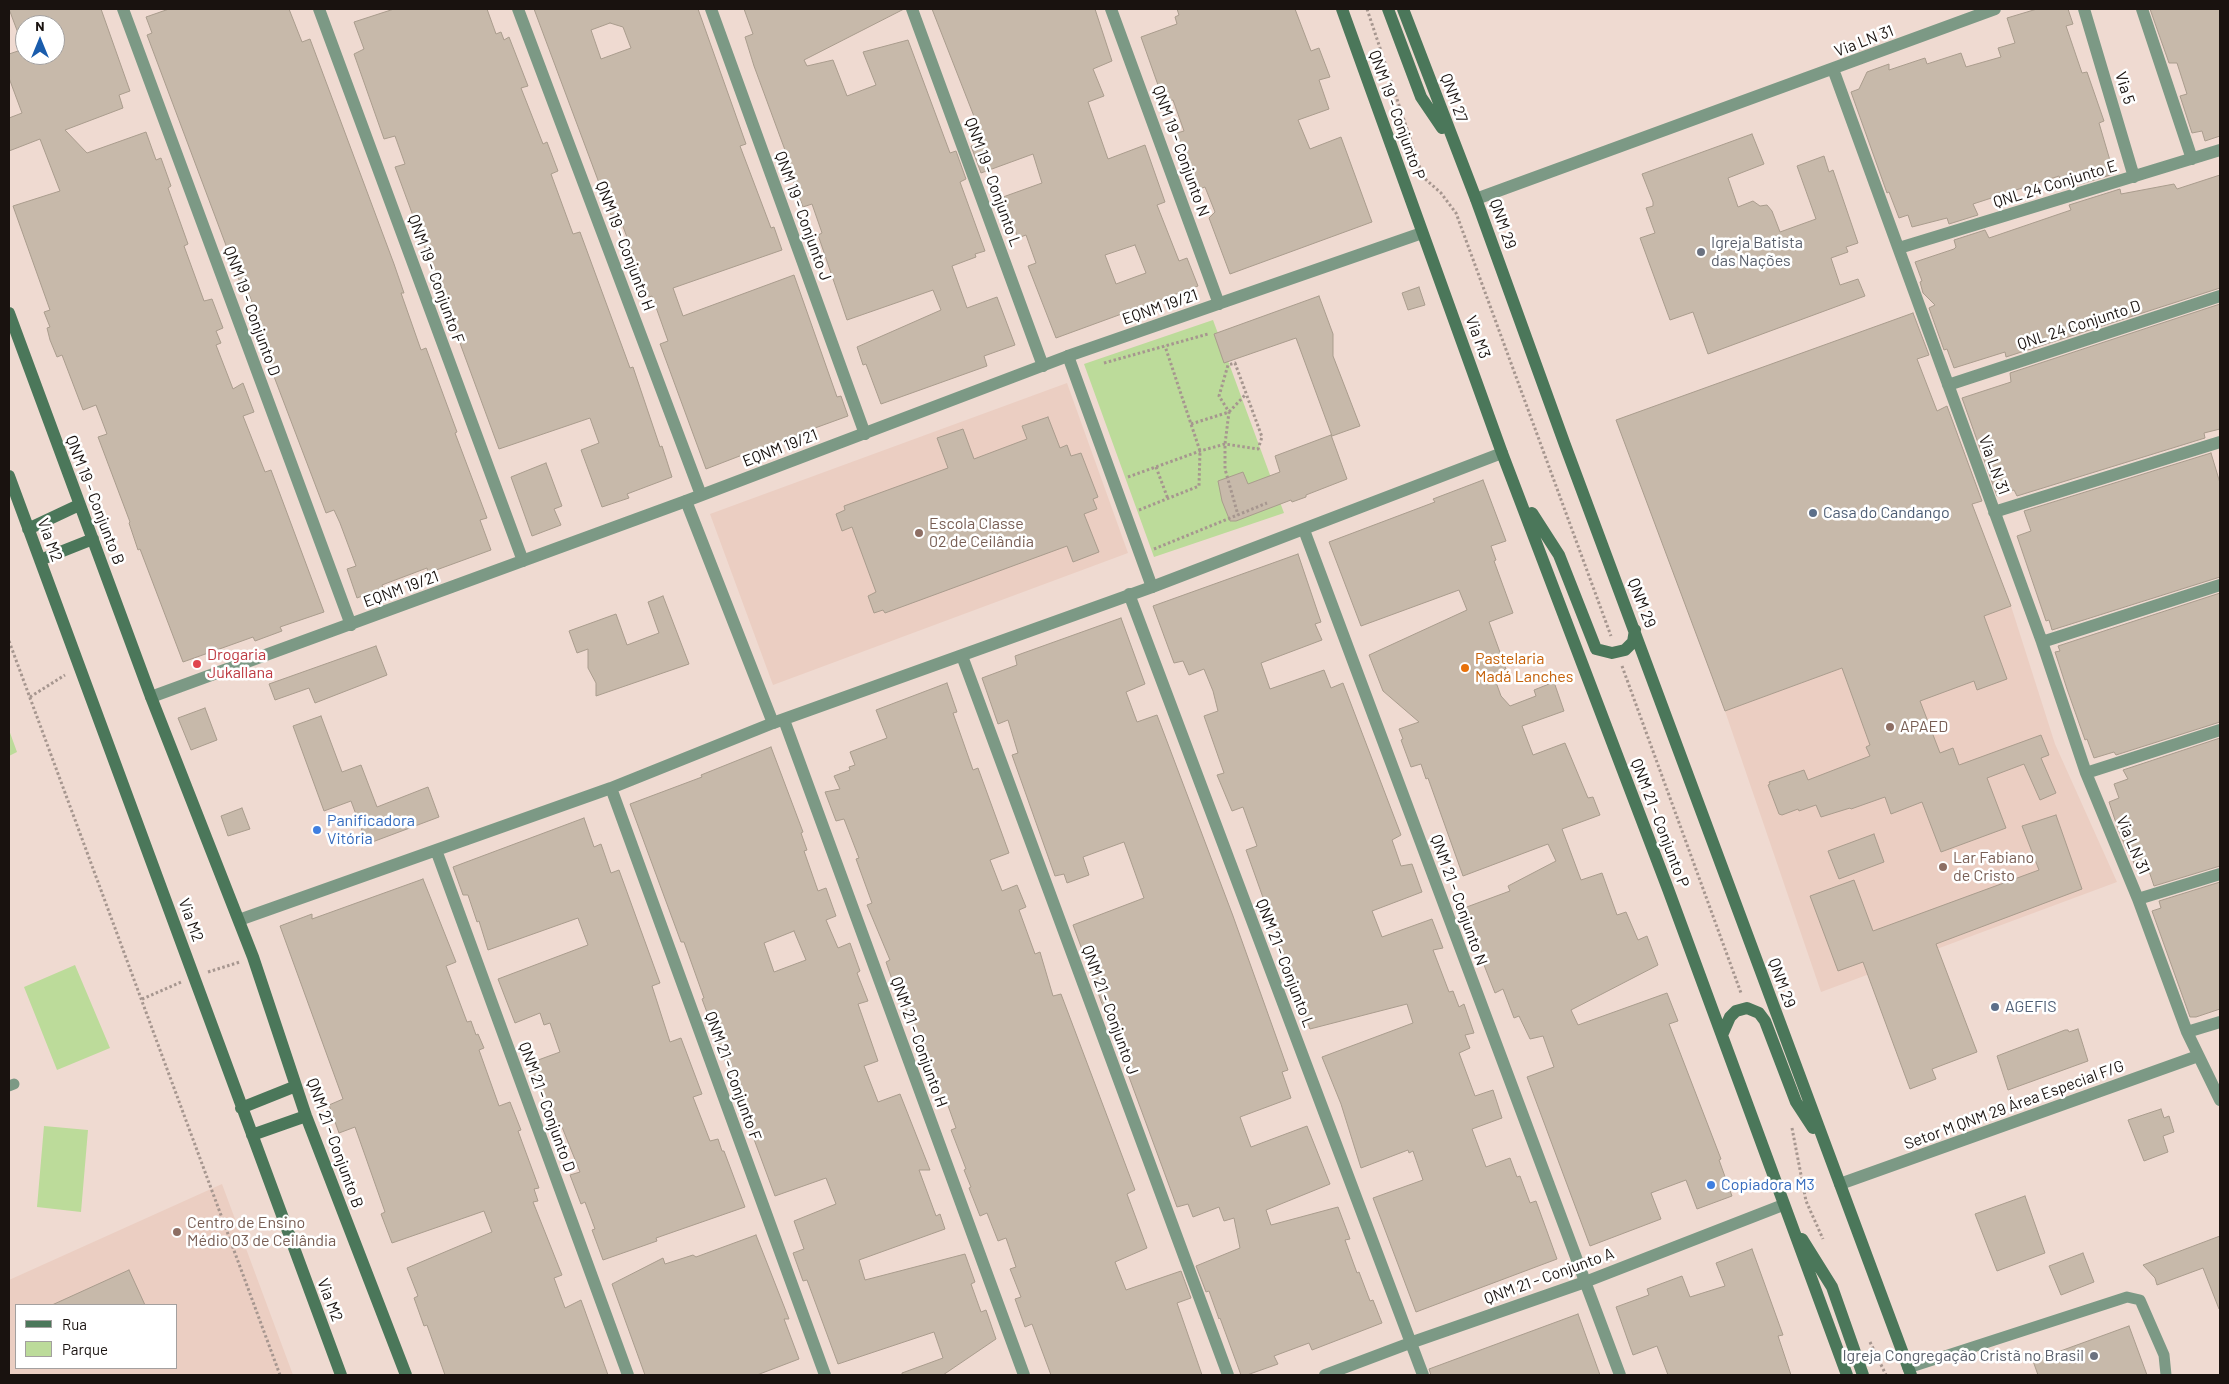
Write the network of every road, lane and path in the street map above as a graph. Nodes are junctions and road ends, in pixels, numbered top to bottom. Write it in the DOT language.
graph roads {
  1 [pos="123,9"];
  2 [pos="319,9"];
  3 [pos="518,9"];
  4 [pos="711,9"];
  5 [pos="912,9"];
  6 [pos="1111,9"];
  7 [pos="1342,9"];
  8 [pos="1351,9"];
  9 [pos="1367,9"];
  10 [pos="1388,9"];
  11 [pos="1403,9"];
  12 [pos="1995,9"];
  13 [pos="2084,9"];
  14 [pos="2142,9"];
  15 [pos="1347,24"];
  16 [pos="1833,69"];
  17 [pos="1454,145"];
  18 [pos="2220,150"];
  19 [pos="2192,159"];
  20 [pos="2134,177"];
  21 [pos="1476,199"];
  22 [pos="1422,233"];
  23 [pos="1899,248"];
  24 [pos="2220,296"];
  25 [pos="1219,304"];
  26 [pos="9,313"];
  27 [pos="1208,334"];
  28 [pos="1165,346"];
  29 [pos="1068,356"];
  30 [pos="1100,364"];
  31 [pos="1043,366"];
  32 [pos="1948,386"];
  33 [pos="1246,394"];
  34 [pos="1229,412"];
  35 [pos="1191,424"];
  36 [pos="865,434"];
  37 [pos="2220,442"];
  38 [pos="1225,444"];
  39 [pos="1200,451"];
  40 [pos="1502,453"];
  41 [pos="1156,467"];
  42 [pos="9,476"];
  43 [pos="1120,480"];
  44 [pos="1519,492"];
  45 [pos="701,495"];
  46 [pos="1168,498"];
  47 [pos="686,501"];
  48 [pos="1267,503"];
  49 [pos="79,505"];
  50 [pos="1132,512"];
  51 [pos="1994,512"];
  52 [pos="1238,515"];
  53 [pos="28,529"];
  54 [pos="1304,530"];
  55 [pos="93,539"];
  56 [pos="1146,553"];
  57 [pos="40,560"];
  58 [pos="523,561"];
  59 [pos="2220,585"];
  60 [pos="1152,587"];
  61 [pos="1129,594"];
  62 [pos="351,625"];
  63 [pos="1635,630"];
  64 [pos="9,641"];
  65 [pos="2042,642"];
  66 [pos="1617,652"];
  67 [pos="962,656"];
  68 [pos="79,666"];
  69 [pos="30,697"];
  70 [pos="151,697"];
  71 [pos="778,721"];
  72 [pos="2220,730"];
  73 [pos="2086,773"];
  74 [pos="611,788"];
  75 [pos="436,850"];
  76 [pos="2220,874"];
  77 [pos="2138,899"];
  78 [pos="239,920"];
  79 [pos="1747,1008"];
  80 [pos="2220,1022"];
  81 [pos="2187,1032"];
  82 [pos="1722,1035"];
  83 [pos="2198,1056"];
  84 [pos="296,1086"];
  85 [pos="2220,1100"];
  86 [pos="241,1108"];
  87 [pos="306,1116"];
  88 [pos="1791,1126"];
  89 [pos="252,1136"];
  90 [pos="1826,1147"];
  91 [pos="1840,1184"];
  92 [pos="1785,1210"];
  93 [pos="1823,1240"];
  94 [pos="1584,1282"];
  95 [pos="1868,1338"];
  96 [pos="1410,1343"];
  97 [pos="1910,1371"];
  98 [pos="280,1375"];
  99 [pos="341,1375"];
  100 [pos="406,1375"];
  101 [pos="628,1375"];
  102 [pos="825,1375"];
  103 [pos="1024,1375"];
  104 [pos="1228,1375"];
  105 [pos="1325,1375"];
  106 [pos="1422,1375"];
  107 [pos="1620,1375"];
  108 [pos="1847,1375"];
  109 [pos="1864,1375"];
  110 [pos="1886,1375"];
  111 [pos="2166,1375"];
  1 -- 62 [label="street, QNM 19 - Conjunto D"];
  2 -- 58 [label="street, QNM 19 - Conjunto F"];
  3 -- 45 [label="street, QNM 19 - Conjunto H"];
  4 -- 36 [label="street, QNM 19 - Conjunto J"];
  5 -- 31 [label="street, QNM 19 - Conjunto L"];
  6 -- 25 [label="street, QNM 19 - Conjunto N"];
  7 -- 15 [label="main road, QNM 19 - Conjunto P"];
  8 -- 15 [label="main road"];
  9 -- 66 [label="path"];
  10 -- 17 [label="main road"];
  11 -- 17 [label="main road, QNM 27"];
  12 -- 16 [label="street, Via LN 31"];
  13 -- 20 [label="street, Via 5"];
  14 -- 19 [label="street"];
  15 -- 22 [label="main road, QNM 19 - Conjunto P"];
  16 -- 21 [label="street, QNM 29"];
  16 -- 23 [label="street, Via LN 31"];
  17 -- 21 [label="main road, QNM 27"];
  18 -- 19 [label="street, QNL 24 Conjunto E"];
  19 -- 20 [label="street, QNL 24 Conjunto E"];
  20 -- 23 [label="street, QNL 24 Conjunto E"];
  21 -- 63 [label="main road, QNM 29"];
  22 -- 25 [label="street, EQNM 19/21"];
  22 -- 40 [label="main road, Via M3"];
  23 -- 32 [label="street, Via LN 31"];
  24 -- 32 [label="street, QNL 24 Conjunto D"];
  25 -- 29 [label="street, EQNM 19/21"];
  26 -- 49 [label="main road, QNM 19 - Conjunto B"];
  27 -- 28 [label="path"];
  28 -- 30 [label="path"];
  28 -- 35 [label="path"];
  29 -- 31 [label="street, EQNM 19/21"];
  29 -- 60 [label="street"];
  31 -- 36 [label="street, EQNM 19/21"];
  32 -- 51 [label="street, Via LN 31"];
  33 -- 34 [label="path"];
  33 -- 34 [label="path"];
  33 -- 38 [label="path"];
  34 -- 35 [label="path"];
  34 -- 38 [label="path"];
  35 -- 39 [label="path"];
  36 -- 45 [label="street, EQNM 19/21"];
  37 -- 51 [label="street"];
  38 -- 39 [label="path"];
  38 -- 52 [label="path"];
  39 -- 41 [label="path"];
  39 -- 46 [label="path"];
  40 -- 44 [label="main road, QNM 21 - Conjunto P"];
  40 -- 54 [label="street"];
  41 -- 43 [label="path"];
  41 -- 46 [label="path"];
  42 -- 53 [label="main road, Via M2"];
  44 -- 66 [label="main road"];
  44 -- 82 [label="main road, QNM 21 - Conjunto P"];
  45 -- 47 [label="street, EQNM 19/21"];
  46 -- 50 [label="path"];
  47 -- 58 [label="street, EQNM 19/21"];
  47 -- 71 [label="street, QNM 21 - Conjunto H"];
  48 -- 52 [label="path"];
  49 -- 53 [label="main road"];
  49 -- 55 [label="main road, QNM 19 - Conjunto B"];
  51 -- 65 [label="street, Via LN 31"];
  52 -- 56 [label="path"];
  53 -- 57 [label="main road, Via M2"];
  54 -- 60 [label="street"];
  54 -- 94 [label="street, QNM 21 - Conjunto N"];
  55 -- 57 [label="main road"];
  55 -- 70 [label="main road, QNM 19 - Conjunto B"];
  57 -- 68 [label="main road, Via M2"];
  58 -- 62 [label="street, EQNM 19/21"];
  59 -- 65 [label="street"];
  60 -- 61 [label="street"];
  61 -- 67 [label="street"];
  61 -- 96 [label="street, QNM 21 - Conjunto L"];
  62 -- 70 [label="street, EQNM 19/21"];
  63 -- 66 [label="main road"];
  63 -- 90 [label="main road, QNM 29"];
  64 -- 69 [label="path"];
  65 -- 73 [label="street, Via LN 31"];
  66 -- 79 [label="path"];
  67 -- 71 [label="street"];
  67 -- 104 [label="street, QNM 21 - Conjunto J"];
  68 -- 69 [label="path"];
  68 -- 86 [label="main road, Via M2"];
  69 -- 98 [label="path"];
  70 -- 78 [label="main road"];
  71 -- 74 [label="street"];
  71 -- 103 [label="street, QNM 21 - Conjunto H"];
  72 -- 73 [label="street"];
  73 -- 77 [label="street, Via LN 31"];
  74 -- 75 [label="street"];
  74 -- 102 [label="street, QNM 21 - Conjunto F"];
  75 -- 78 [label="street"];
  75 -- 101 [label="street, QNM 21 - Conjunto D"];
  76 -- 77 [label="street"];
  77 -- 81 [label="street, Via LN 31"];
  78 -- 84 [label="main road, QNM 21 - Conjunto B"];
  79 -- 82 [label="main road"];
  79 -- 90 [label="main road"];
  80 -- 81 [label="street"];
  81 -- 83 [label="street, Via LN 31"];
  82 -- 92 [label="main road, QNM 21 - Conjunto P"];
  83 -- 85 [label="street, Via LN 31"];
  83 -- 91 [label="street, Setor M QNM 29 Área Especial F/G"];
  84 -- 86 [label="main road"];
  84 -- 87 [label="main road, QNM 21 - Conjunto B"];
  86 -- 89 [label="main road, Via M2"];
  87 -- 89 [label="main road"];
  87 -- 100 [label="main road, QNM 21 - Conjunto B"];
  88 -- 93 [label="path"];
  89 -- 99 [label="main road, Via M2"];
  90 -- 91 [label="main road, QNM 29"];
  91 -- 97 [label="main road, QNM 29"];
  92 -- 94 [label="street, QNM 21 - Conjunto A"];
  92 -- 108 [label="main road"];
  92 -- 109 [label="main road"];
  94 -- 96 [label="street, QNM 21 - Conjunto A"];
  94 -- 107 [label="street, QNM 21 - Conjunto N"];
  95 -- 110 [label="path"];
  96 -- 105 [label="street, QNM 21 - Conjunto A"];
  96 -- 106 [label="street, QNM 21 - Conjunto L"];
  97 -- 111 [label="lane"];
}
